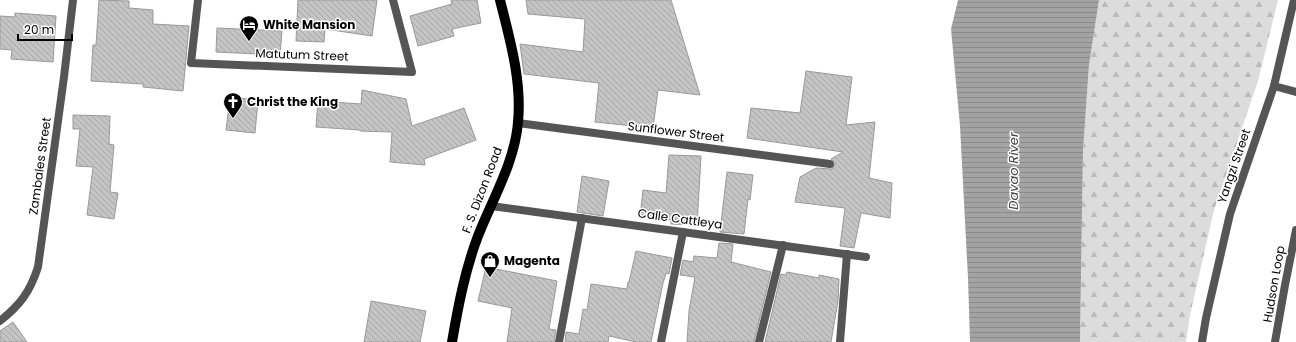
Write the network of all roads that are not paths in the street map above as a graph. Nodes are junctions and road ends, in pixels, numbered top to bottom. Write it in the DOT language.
graph roads {
  1 [pos="73,0"];
  2 [pos="198,0"];
  3 [pos="393,0"];
  4 [pos="500,0"];
  5 [pos="1294,0"];
  6 [pos="1274,86"];
  7 [pos="1296,92"];
  8 [pos="518,124"];
  9 [pos="830,164"];
  10 [pos="491,206"];
  11 [pos="582,218"];
  12 [pos="1296,230"];
  13 [pos="683,232"];
  14 [pos="783,245"];
  15 [pos="847,254"];
  16 [pos="866,257"];
  17 [pos="0,321"];
  18 [pos="452,342"];
  19 [pos="559,342"];
  20 [pos="661,342"];
  21 [pos="759,342"];
  22 [pos="840,342"];
  23 [pos="1202,342"];
  24 [pos="1275,342"];
  1 -- 17 [label="street, Zambales Street"];
  2 -- 3 [label="street, Matutum Street"];
  4 -- 8 [label="main road, F. S. Dizon Road"];
  5 -- 6 [label="street, Yangzi Street"];
  6 -- 7 [label="street"];
  6 -- 23 [label="street, Yangzi Street"];
  8 -- 9 [label="street, Sunflower Street"];
  8 -- 10 [label="main road, F. S. Dizon Road"];
  10 -- 11 [label="street, Calle Cattleya"];
  10 -- 18 [label="main road, F. S. Dizon Road"];
  11 -- 13 [label="street, Calle Cattleya"];
  11 -- 19 [label="street"];
  12 -- 24 [label="street, Hudson Loop"];
  13 -- 14 [label="street, Calle Cattleya"];
  13 -- 20 [label="street"];
  14 -- 15 [label="street, Calle Cattleya"];
  14 -- 21 [label="street"];
  15 -- 16 [label="street, Calle Cattleya"];
  15 -- 22 [label="street"];
}
